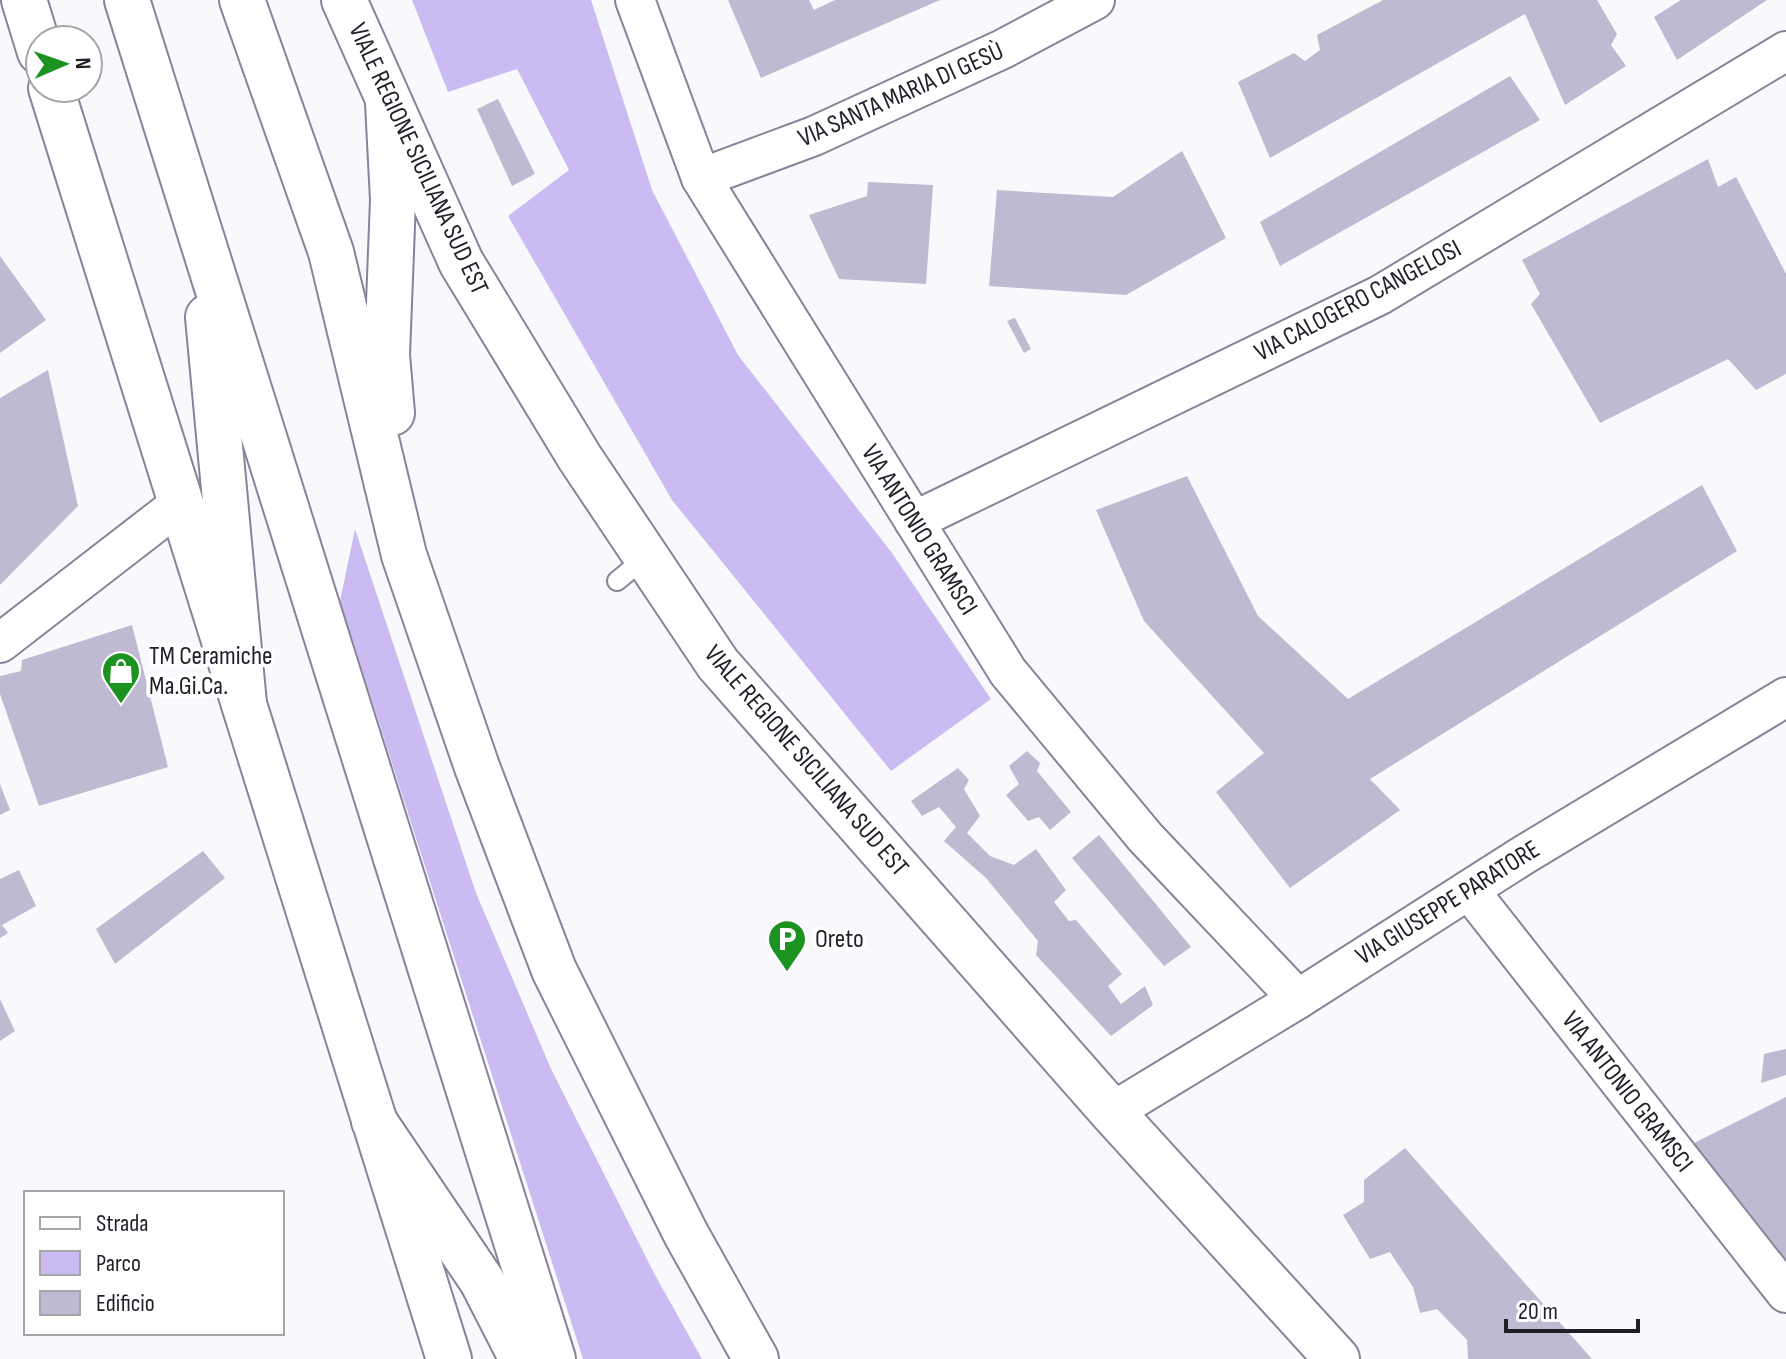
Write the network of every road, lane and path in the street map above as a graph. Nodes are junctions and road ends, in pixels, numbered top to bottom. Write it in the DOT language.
graph roads {
  1 [pos="24,0"];
  2 [pos="127,0"];
  3 [pos="242,0"];
  4 [pos="344,0"];
  5 [pos="635,0"];
  6 [pos="1095,0"];
  7 [pos="31,24"];
  8 [pos="1786,51"];
  9 [pos="388,103"];
  10 [pos="56,104"];
  11 [pos="701,178"];
  12 [pos="200,231"];
  13 [pos="181,503"];
  14 [pos="914,521"];
  15 [pos="404,555"];
  16 [pos="0,643"];
  17 [pos="1786,697"];
  18 [pos="244,704"];
  19 [pos="1469,890"];
  20 [pos="1298,999"];
  21 [pos="1112,1112"];
  22 [pos="374,1121"];
  23 [pos="1786,1293"];
  24 [pos="449,1359"];
  25 [pos="522,1359"];
  26 [pos="553,1359"];
  27 [pos="756,1359"];
  28 [pos="1337,1359"];
  1 -- 7 [label="main road"];
  2 -- 12 [label="main road"];
  3 -- 15 [label="main road"];
  4 -- 9 [label="main road, VIALE REGIONE SICILIANA SUD EST"];
  5 -- 11 [label="street, VIA ANTONIO GRAMSCI"];
  6 -- 11 [label="street, VIA SANTA MARIA DI GESÙ"];
  8 -- 14 [label="street, VIA CALOGERO CANGELOSI"];
  9 -- 15 [label="main road"];
  9 -- 21 [label="main road, VIALE REGIONE SICILIANA SUD EST"];
  10 -- 13 [label="main road"];
  11 -- 14 [label="street, VIA ANTONIO GRAMSCI"];
  12 -- 18 [label="main road"];
  12 -- 26 [label="main road"];
  13 -- 16 [label="street"];
  13 -- 18 [label="main road"];
  14 -- 20 [label="street, VIA ANTONIO GRAMSCI"];
  15 -- 27 [label="main road"];
  17 -- 19 [label="street, VIA GIUSEPPE PARATORE"];
  18 -- 22 [label="main road"];
  19 -- 20 [label="street, VIA GIUSEPPE PARATORE"];
  19 -- 23 [label="street, VIA ANTONIO GRAMSCI"];
  20 -- 21 [label="street, VIA GIUSEPPE PARATORE"];
  21 -- 28 [label="main road, VIALE REGIONE SICILIANA SUD EST"];
  22 -- 24 [label="main road"];
  22 -- 25 [label="main road"];
}
